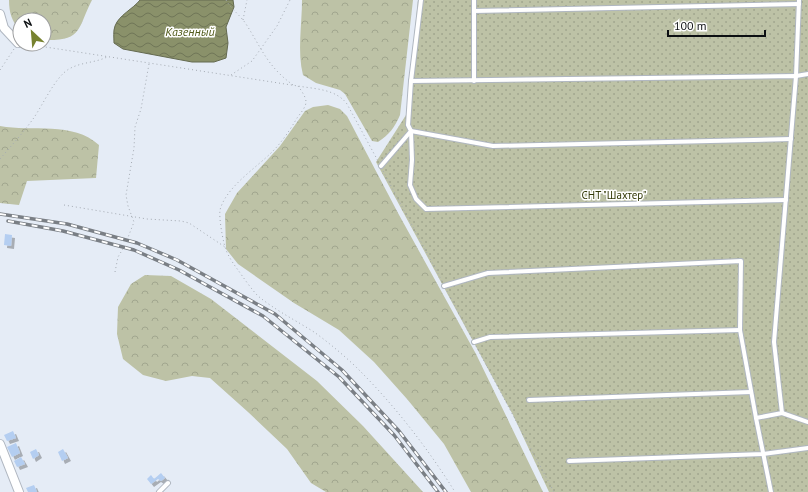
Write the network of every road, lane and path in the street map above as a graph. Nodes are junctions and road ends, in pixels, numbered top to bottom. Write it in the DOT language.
graph roads {
  1 [pos="226,0"];
  2 [pos="247,0"];
  3 [pos="290,0"];
  4 [pos="421,0"];
  5 [pos="474,0"];
  6 [pos="799,2"];
  7 [pos="474,11"];
  8 [pos="0,14"];
  9 [pos="243,21"];
  10 [pos="12,36"];
  11 [pos="52,49"];
  12 [pos="260,49"];
  13 [pos="14,52"];
  14 [pos="108,57"];
  15 [pos="150,63"];
  16 [pos="0,70"];
  17 [pos="808,74"];
  18 [pos="230,75"];
  19 [pos="796,76"];
  20 [pos="411,81"];
  21 [pos="474,81"];
  22 [pos="294,85"];
  23 [pos="298,86"];
  24 [pos="410,132"];
  25 [pos="791,139"];
  26 [pos="0,159"];
  27 [pos="381,166"];
  28 [pos="786,200"];
  29 [pos="64,205"];
  30 [pos="132,216"];
  31 [pos="127,240"];
  32 [pos="124,247"];
  33 [pos="225,247"];
  34 [pos="114,272"];
  35 [pos="444,286"];
  36 [pos="740,330"];
  37 [pos="474,342"];
  38 [pos="751,392"];
  39 [pos="529,400"];
  40 [pos="782,413"];
  41 [pos="756,418"];
  42 [pos="808,422"];
  43 [pos="0,444"];
  44 [pos="808,448"];
  45 [pos="763,454"];
  46 [pos="569,462"];
  47 [pos="168,483"];
  48 [pos="19,492"];
  49 [pos="159,492"];
  50 [pos="455,492"];
  51 [pos="554,492"];
  52 [pos="771,492"];
  1 -- 9 [label="path"];
  2 -- 9 [label="path"];
  3 -- 12 [label="path"];
  4 -- 20 [label="lane"];
  5 -- 7 [label="lane"];
  6 -- 7 [label="lane"];
  6 -- 19 [label="lane"];
  7 -- 21 [label="lane"];
  8 -- 10 [label="street"];
  9 -- 12 [label="path"];
  11 -- 14 [label="path"];
  12 -- 18 [label="path"];
  12 -- 22 [label="path"];
  13 -- 16 [label="path"];
  14 -- 15 [label="path"];
  14 -- 26 [label="path"];
  15 -- 18 [label="path"];
  15 -- 30 [label="path"];
  17 -- 19 [label="lane"];
  18 -- 22 [label="path"];
  19 -- 21 [label="lane"];
  19 -- 25 [label="lane"];
  20 -- 21 [label="lane"];
  20 -- 24 [label="lane"];
  22 -- 23 [label="path"];
  23 -- 27 [label="path"];
  23 -- 33 [label="path"];
  24 -- 25 [label="lane"];
  24 -- 27 [label="lane"];
  24 -- 28 [label="lane"];
  25 -- 28 [label="lane"];
  27 -- 35 [label="path"];
  28 -- 40 [label="lane"];
  29 -- 30 [label="path"];
  30 -- 31 [label="path"];
  30 -- 33 [label="path"];
  32 -- 34 [label="path"];
  33 -- 50 [label="path"];
  35 -- 36 [label="lane"];
  35 -- 37 [label="path"];
  36 -- 37 [label="lane"];
  36 -- 38 [label="lane"];
  37 -- 51 [label="path"];
  38 -- 39 [label="lane"];
  38 -- 41 [label="lane"];
  40 -- 41 [label="lane"];
  40 -- 42 [label="lane"];
  41 -- 45 [label="lane"];
  43 -- 48 [label="street"];
  44 -- 45 [label="lane"];
  45 -- 46 [label="lane"];
  45 -- 52 [label="lane"];
  47 -- 49 [label="lane"];
}
